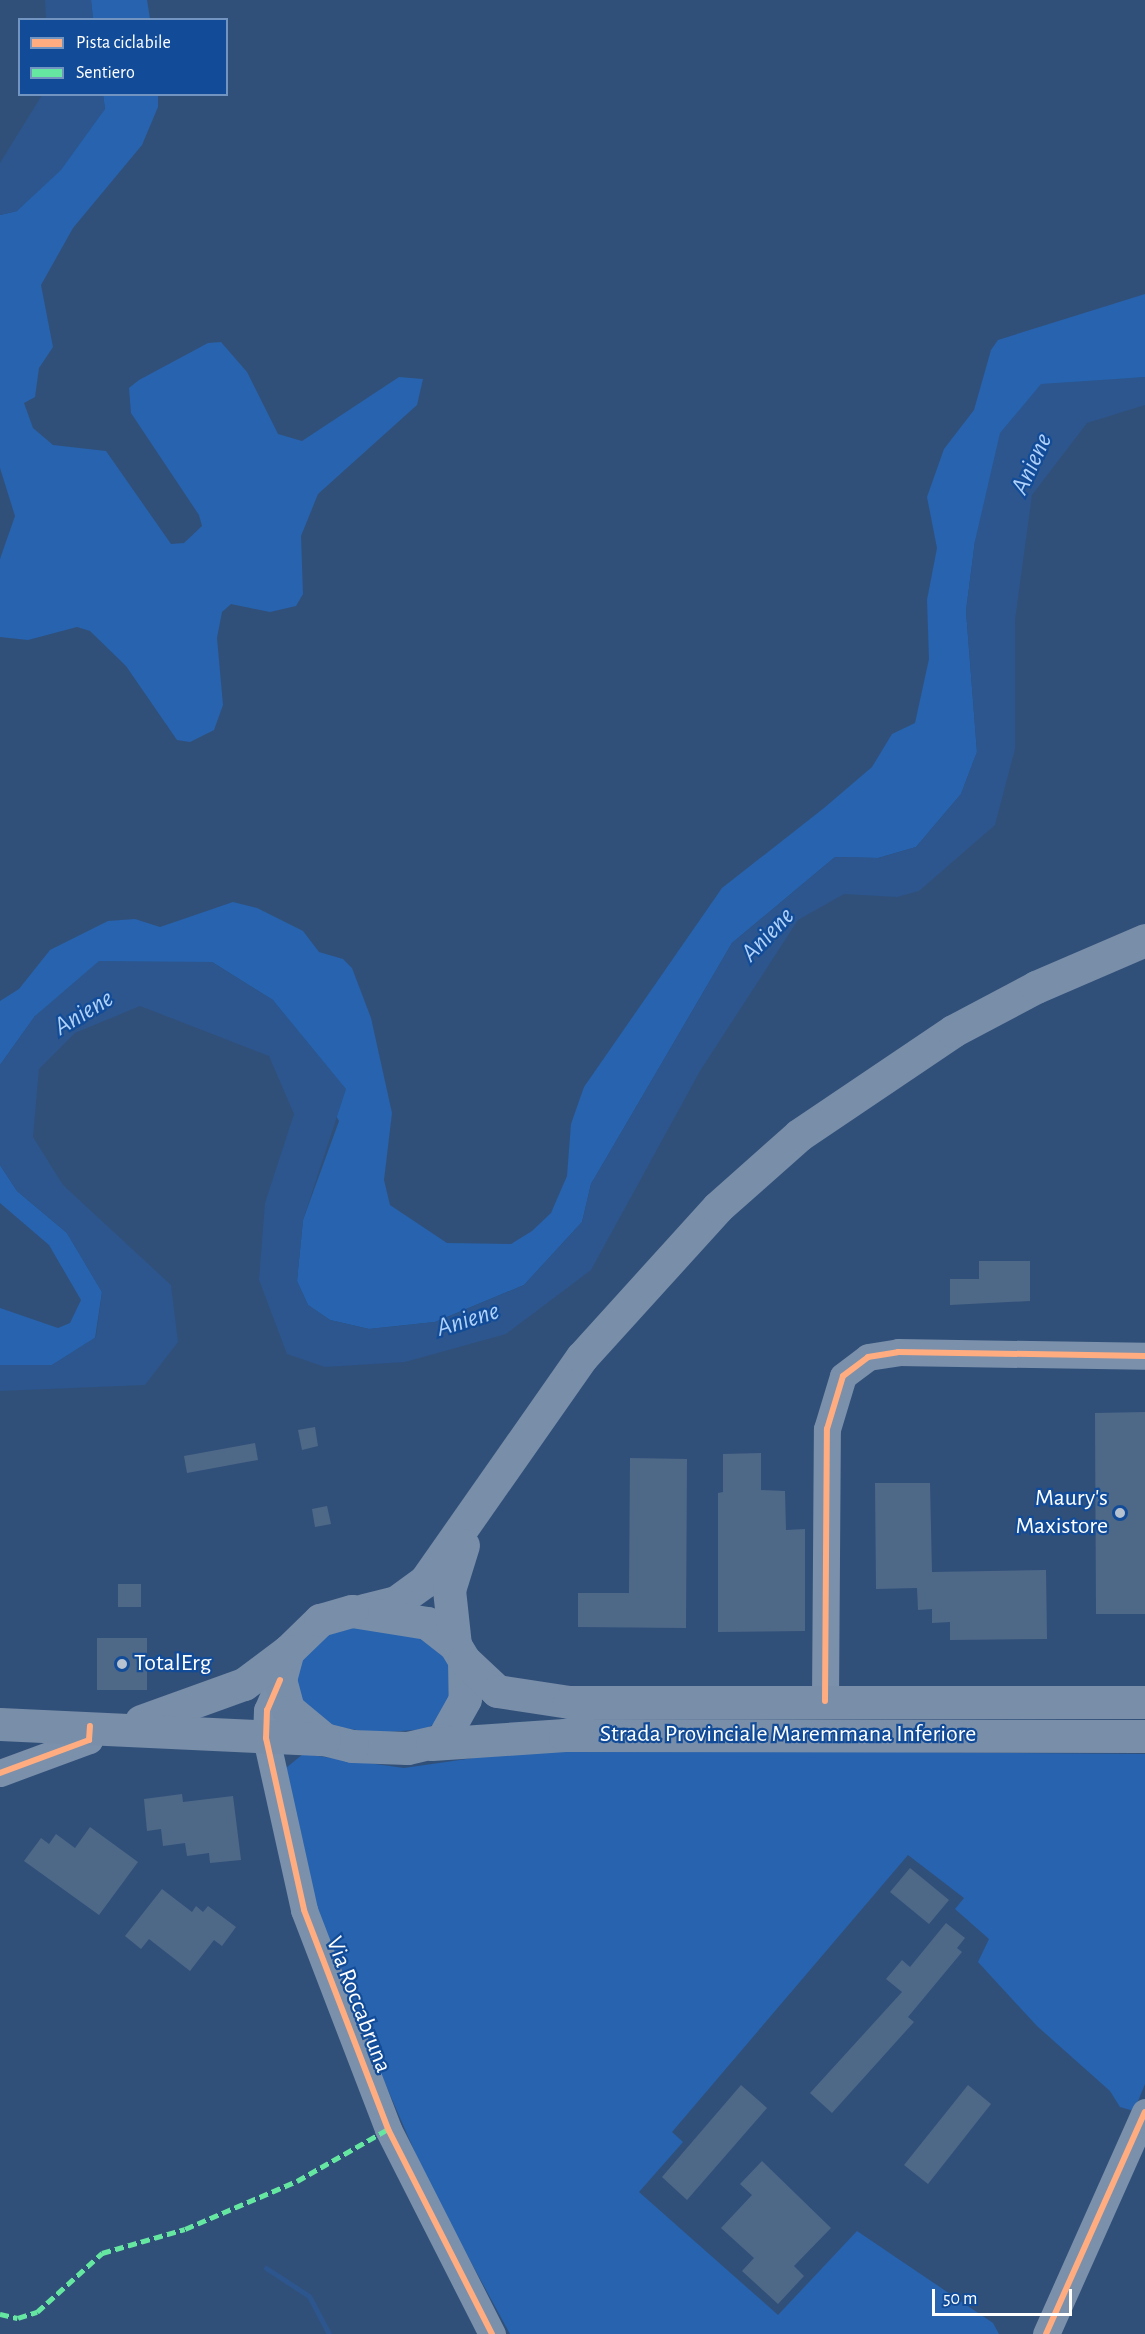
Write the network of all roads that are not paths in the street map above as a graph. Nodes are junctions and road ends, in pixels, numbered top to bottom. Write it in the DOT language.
graph roads {
  1 [pos="1145,940"];
  2 [pos="1145,1356"];
  3 [pos="474,1517"];
  4 [pos="364,1610"];
  5 [pos="459,1653"];
  6 [pos="284,1666"];
  7 [pos="825,1701"];
  8 [pos="1145,1702"];
  9 [pos="0,1724"];
  10 [pos="106,1727"];
  11 [pos="1145,1736"];
  12 [pos="266,1738"];
  13 [pos="324,1739"];
  14 [pos="432,1744"];
  15 [pos="0,1773"];
  16 [pos="1145,2112"];
  17 [pos="492,2334"];
  18 [pos="1046,2334"];
  1 -- 3 [label="main road"];
  2 -- 7 [label="street"];
  3 -- 4 [label="main road"];
  3 -- 5 [label="main road"];
  4 -- 5 [label="main road"];
  4 -- 6 [label="main road"];
  5 -- 7 [label="main road, Strada Provinciale Maremmana Inferiore"];
  5 -- 14 [label="main road"];
  6 -- 10 [label="main road"];
  6 -- 12 [label="street, Via Roccabruna"];
  6 -- 13 [label="main road"];
  7 -- 8 [label="main road, Strada Provinciale Maremmana Inferiore"];
  9 -- 10 [label="main road"];
  10 -- 12 [label="main road"];
  10 -- 15 [label="street"];
  11 -- 14 [label="main road, Strada Provinciale Maremmana Inferiore"];
  12 -- 13 [label="main road"];
  12 -- 17 [label="street, Via Roccabruna"];
  13 -- 14 [label="main road"];
  16 -- 18 [label="street"];
}
